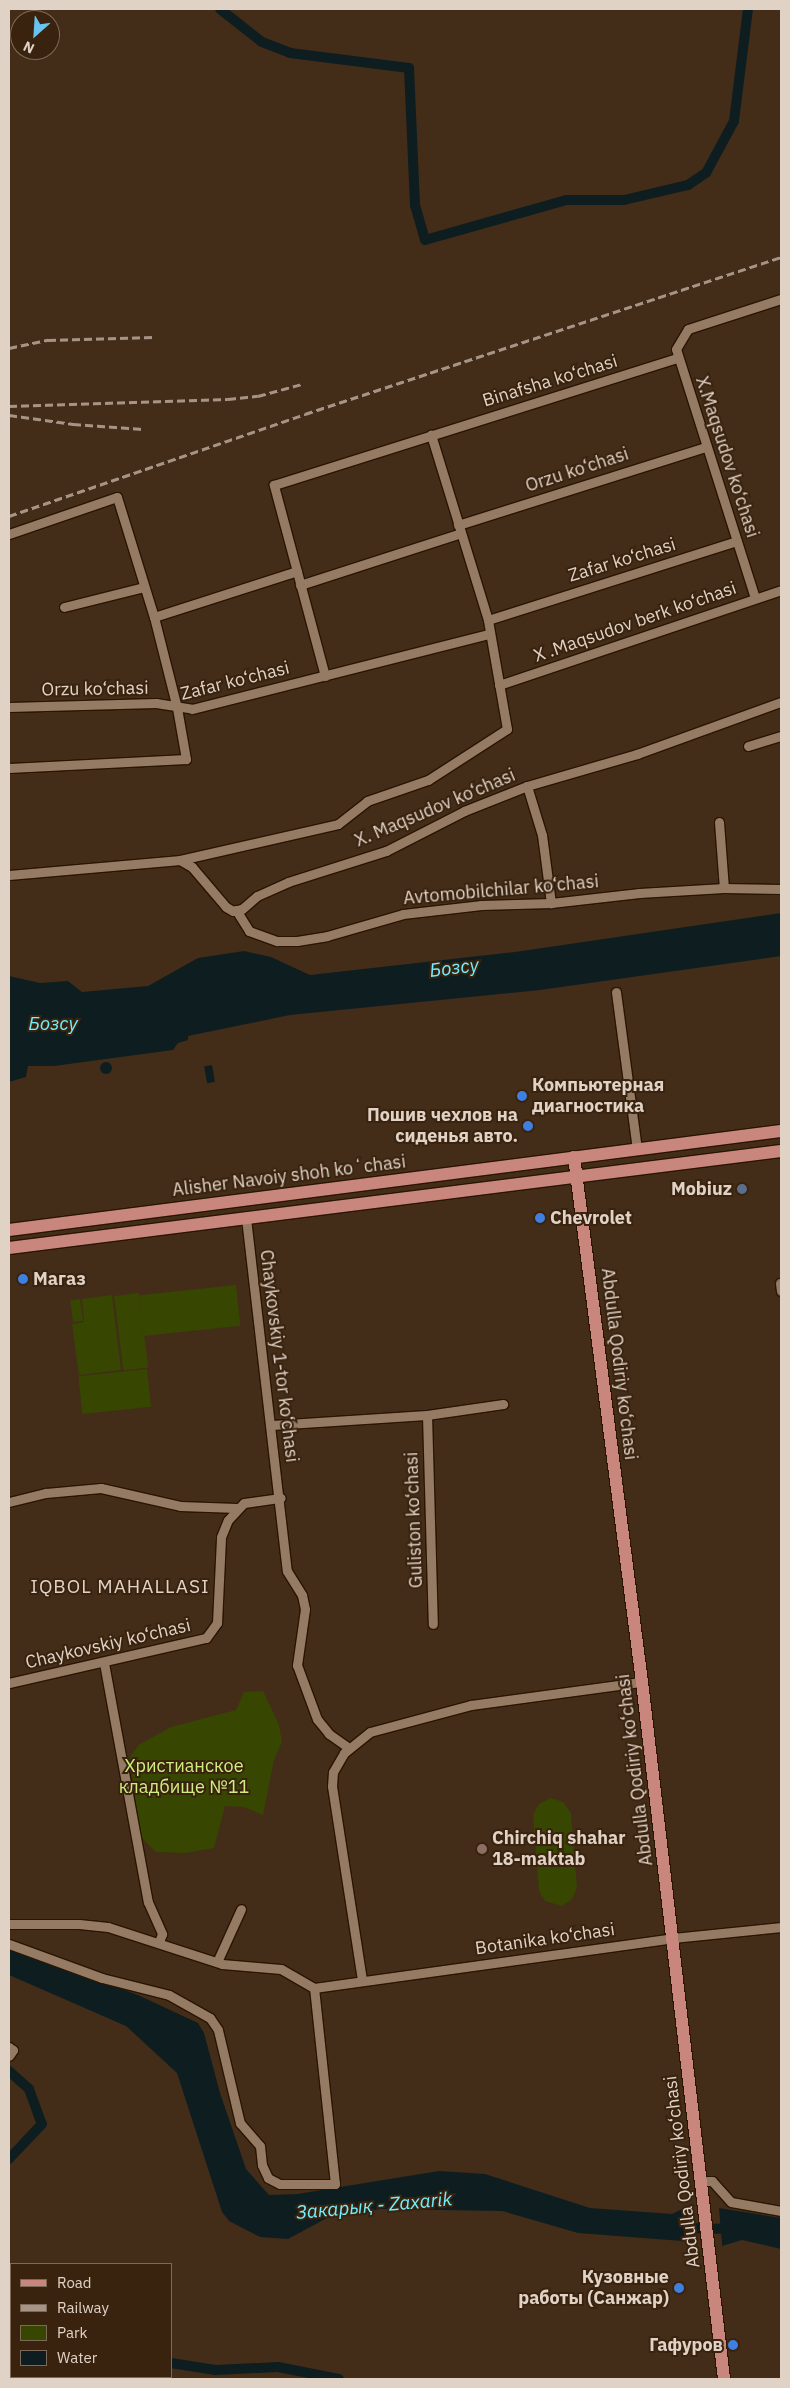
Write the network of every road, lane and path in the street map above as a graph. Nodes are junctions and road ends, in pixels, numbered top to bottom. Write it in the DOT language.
graph roads {
  1 [pos="781,300"];
  2 [pos="678,358"];
  3 [pos="432,435"];
  4 [pos="706,447"];
  5 [pos="460,529"];
  6 [pos="9,534"];
  7 [pos="737,541"];
  8 [pos="297,571"];
  9 [pos="300,585"];
  10 [pos="144,588"];
  11 [pos="781,590"];
  12 [pos="755,598"];
  13 [pos="64,607"];
  14 [pos="154,617"];
  15 [pos="488,620"];
  16 [pos="489,634"];
  17 [pos="325,676"];
  18 [pos="499,685"];
  19 [pos="781,702"];
  20 [pos="9,706"];
  21 [pos="177,708"];
  22 [pos="781,736"];
  23 [pos="748,746"];
  24 [pos="9,768"];
  25 [pos="527,786"];
  26 [pos="719,822"];
  27 [pos="180,860"];
  28 [pos="9,875"];
  29 [pos="724,888"];
  30 [pos="781,890"];
  31 [pos="551,903"];
  32 [pos="236,910"];
  33 [pos="616,992"];
  34 [pos="781,1131"];
  35 [pos="637,1150"];
  36 [pos="781,1151"];
  37 [pos="574,1157"];
  38 [pos="577,1176"];
  39 [pos="246,1218"];
  40 [pos="9,1230"];
  41 [pos="9,1248"];
  42 [pos="503,1404"];
  43 [pos="427,1415"];
  44 [pos="272,1425"];
  45 [pos="281,1498"];
  46 [pos="9,1502"];
  47 [pos="237,1508"];
  48 [pos="433,1624"];
  49 [pos="104,1663"];
  50 [pos="642,1682"];
  51 [pos="9,1683"];
  52 [pos="349,1748"];
  53 [pos="241,1909"];
  54 [pos="9,1924"];
  55 [pos="781,1927"];
  56 [pos="673,1938"];
  57 [pos="159,1942"];
  58 [pos="9,1944"];
  59 [pos="217,1962"];
  60 [pos="362,1980"];
  61 [pos="314,1988"];
  62 [pos="700,2181"];
  63 [pos="781,2211"];
  64 [pos="724,2379"];
  1 -- 2 [label="street, X.Maqsudov ko‘chasi"];
  2 -- 3 [label="street, Binafsha ko‘chasi"];
  2 -- 4 [label="street, X.Maqsudov ko‘chasi"];
  3 -- 5 [label="street"];
  3 -- 8 [label="street"];
  4 -- 5 [label="street, Orzu ko‘chasi"];
  4 -- 7 [label="street, X.Maqsudov ko‘chasi"];
  5 -- 9 [label="street, Orzu ko‘chasi"];
  5 -- 15 [label="street"];
  6 -- 10 [label="street, Orzu ko‘chasi"];
  7 -- 12 [label="street, X.Maqsudov ko‘chasi"];
  7 -- 15 [label="street, Zafar ko‘chasi"];
  8 -- 9 [label="street"];
  8 -- 14 [label="street"];
  9 -- 17 [label="street"];
  10 -- 13 [label="street"];
  10 -- 14 [label="street, Orzu ko‘chasi"];
  11 -- 12 [label="street, X .Maqsudov berk ko‘chasi"];
  12 -- 18 [label="street, X .Maqsudov berk ko‘chasi"];
  14 -- 21 [label="street, Orzu ko‘chasi"];
  15 -- 16 [label="street"];
  16 -- 17 [label="street, Zafar ko‘chasi"];
  16 -- 18 [label="street"];
  17 -- 21 [label="street, Zafar ko‘chasi"];
  18 -- 27 [label="street"];
  19 -- 25 [label="street, X. Maqsudov ko‘chasi"];
  20 -- 21 [label="street, Orzu ko‘chasi"];
  21 -- 24 [label="street, Zafar ko‘chasi"];
  22 -- 23 [label="street"];
  25 -- 31 [label="street"];
  25 -- 32 [label="street, X. Maqsudov ko‘chasi"];
  26 -- 29 [label="street"];
  27 -- 28 [label="street"];
  27 -- 32 [label="street"];
  29 -- 30 [label="street, Avtomobilchilar ko‘chasi"];
  29 -- 31 [label="street, Avtomobilchilar ko‘chasi"];
  31 -- 32 [label="street, Avtomobilchilar ko‘chasi"];
  33 -- 35 [label="street"];
  34 -- 35 [label="main road, Alisher Navoiy shoh koʻchasi"];
  35 -- 37 [label="main road, Alisher Navoiy shoh koʻchasi"];
  36 -- 38 [label="main road, Alisher Navoiy shoh koʻchasi"];
  37 -- 38 [label="main road, Abdulla Qodiriy ko‘chasi"];
  37 -- 40 [label="main road, Alisher Navoiy shoh koʻchasi"];
  38 -- 39 [label="main road, Alisher Navoiy shoh koʻchasi"];
  38 -- 50 [label="main road, Abdulla Qodiriy ko‘chasi"];
  39 -- 41 [label="main road, Alisher Navoiy shoh koʻchasi"];
  39 -- 44 [label="street, Chaykovskiy 1-tor ko‘chasi"];
  42 -- 43 [label="street"];
  43 -- 44 [label="street"];
  43 -- 48 [label="street, Guliston ko‘chasi"];
  44 -- 45 [label="street, Chaykovskiy 1-tor ko‘chasi"];
  45 -- 47 [label="street"];
  45 -- 52 [label="street"];
  46 -- 47 [label="street"];
  47 -- 49 [label="street, Chaykovskiy ko‘chasi"];
  49 -- 51 [label="street, Chaykovskiy ko‘chasi"];
  49 -- 57 [label="street"];
  50 -- 52 [label="street"];
  50 -- 56 [label="main road, Abdulla Qodiriy ko‘chasi"];
  52 -- 60 [label="street"];
  53 -- 59 [label="street"];
  54 -- 57 [label="street"];
  55 -- 56 [label="street, Botanika ko‘chasi"];
  56 -- 60 [label="street, Botanika ko‘chasi"];
  56 -- 62 [label="main road, Abdulla Qodiriy ko‘chasi"];
  57 -- 59 [label="street"];
  58 -- 61 [label="street"];
  59 -- 61 [label="street"];
  60 -- 61 [label="street, Botanika ko‘chasi"];
  62 -- 63 [label="street"];
  62 -- 64 [label="main road, Abdulla Qodiriy ko‘chasi"];
}
